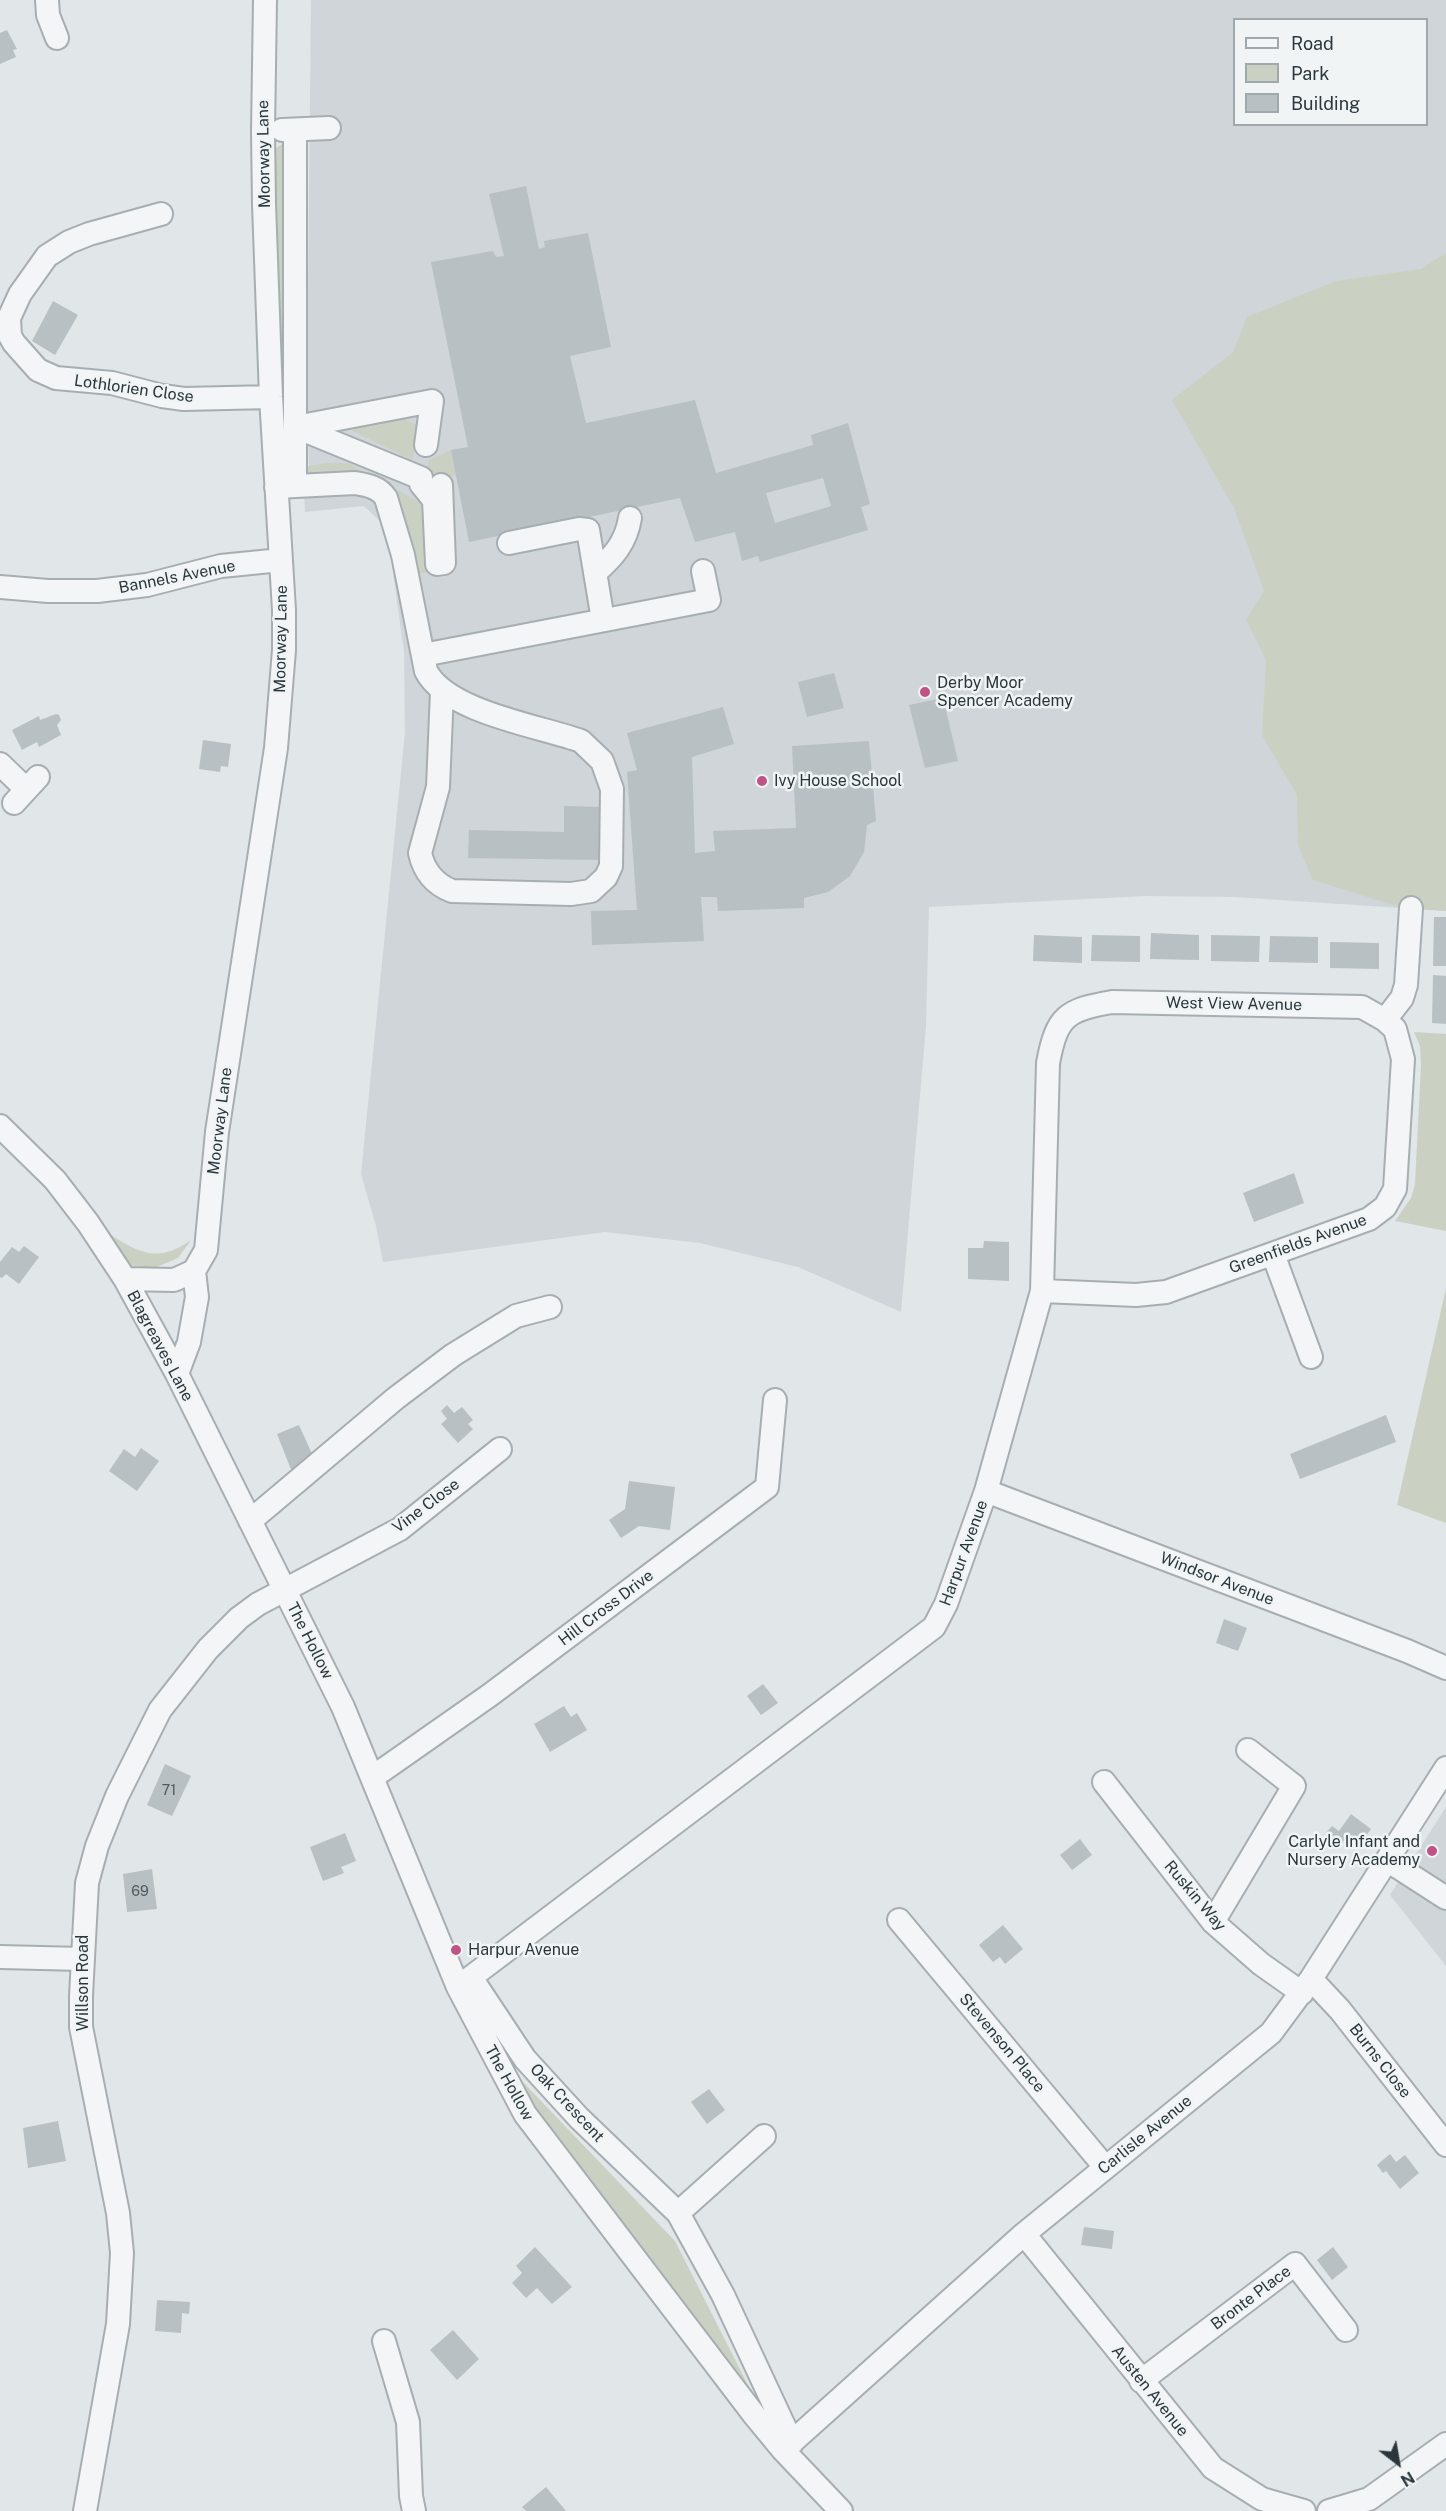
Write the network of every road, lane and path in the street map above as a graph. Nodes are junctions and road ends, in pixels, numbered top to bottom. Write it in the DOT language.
graph roads {
  1 [pos="47,0"];
  2 [pos="265,0"];
  3 [pos="57,38"];
  4 [pos="329,128"];
  5 [pos="295,130"];
  6 [pos="262,132"];
  7 [pos="161,214"];
  8 [pos="8,348"];
  9 [pos="271,396"];
  10 [pos="296,427"];
  11 [pos="426,445"];
  12 [pos="441,485"];
  13 [pos="285,486"];
  14 [pos="630,518"];
  15 [pos="509,543"];
  16 [pos="281,560"];
  17 [pos="703,571"];
  18 [pos="596,573"];
  19 [pos="0,587"];
  20 [pos="603,621"];
  21 [pos="423,655"];
  22 [pos="442,692"];
  23 [pos="0,764"];
  24 [pos="26,790"];
  25 [pos="1411,908"];
  26 [pos="1080,1007"];
  27 [pos="1384,1020"];
  28 [pos="0,1126"];
  29 [pos="1273,1254"];
  30 [pos="194,1271"];
  31 [pos="125,1279"];
  32 [pos="1042,1291"];
  33 [pos="550,1307"];
  34 [pos="1311,1357"];
  35 [pos="177,1374"];
  36 [pos="775,1400"];
  37 [pos="500,1449"];
  38 [pos="986,1491"];
  39 [pos="249,1521"];
  40 [pos="284,1590"];
  41 [pos="1446,1668"];
  42 [pos="1248,1750"];
  43 [pos="1446,1768"];
  44 [pos="373,1778"];
  45 [pos="1104,1782"];
  46 [pos="1387,1860"];
  47 [pos="1446,1898"];
  48 [pos="899,1920"];
  49 [pos="1213,1922"];
  50 [pos="0,1956"];
  51 [pos="82,1959"];
  52 [pos="465,1983"];
  53 [pos="1307,1986"];
  54 [pos="764,2136"];
  55 [pos="1446,2145"];
  56 [pos="1105,2167"];
  57 [pos="678,2213"];
  58 [pos="1024,2234"];
  59 [pos="1346,2330"];
  60 [pos="384,2341"];
  61 [pos="1141,2381"];
  62 [pos="1446,2444"];
  63 [pos="788,2446"];
  64 [pos="85,2511"];
  65 [pos="414,2511"];
  66 [pos="841,2511"];
  67 [pos="1304,2511"];
  68 [pos="1329,2511"];
  1 -- 3 [label="street"];
  2 -- 6 [label="street, Moorway Lane"];
  4 -- 5 [label="street"];
  5 -- 6 [label="street"];
  5 -- 10 [label="street"];
  6 -- 9 [label="street, Moorway Lane"];
  7 -- 8 [label="street, Lothlorien Close"];
  8 -- 9 [label="street, Lothlorien Close"];
  9 -- 13 [label="street, Moorway Lane"];
  10 -- 11 [label="street"];
  10 -- 12 [label="street"];
  10 -- 13 [label="street"];
  13 -- 16 [label="street, Moorway Lane"];
  13 -- 21 [label="street"];
  14 -- 18 [label="street"];
  15 -- 18 [label="street"];
  16 -- 19 [label="street, Bannels Avenue"];
  16 -- 30 [label="street, Moorway Lane"];
  17 -- 20 [label="street"];
  18 -- 20 [label="street"];
  20 -- 21 [label="street"];
  21 -- 22 [label="street"];
  22 -- 22 [label="street"];
  23 -- 24 [label="street"];
  25 -- 27 [label="street"];
  26 -- 27 [label="street, West View Avenue"];
  26 -- 32 [label="street, Harpur Avenue"];
  27 -- 29 [label="street, Greenfields Avenue"];
  28 -- 31 [label="street, Blagreaves Lane"];
  29 -- 32 [label="street, Greenfields Avenue"];
  29 -- 34 [label="street"];
  30 -- 31 [label="street"];
  30 -- 35 [label="street, Moorway Lane"];
  31 -- 35 [label="street, Blagreaves Lane"];
  32 -- 38 [label="street, Harpur Avenue"];
  33 -- 39 [label="street"];
  35 -- 39 [label="street, Blagreaves Lane"];
  36 -- 44 [label="street, Hill Cross Drive"];
  37 -- 40 [label="street, Vine Close"];
  38 -- 41 [label="street, Windsor Avenue"];
  38 -- 52 [label="street, Harpur Avenue"];
  39 -- 40 [label="street, Blagreaves Lane"];
  40 -- 44 [label="street, The Hollow"];
  40 -- 51 [label="street, Willson Road"];
  42 -- 49 [label="street"];
  43 -- 46 [label="street, Carlisle Avenue"];
  44 -- 52 [label="street, The Hollow"];
  45 -- 49 [label="street, Ruskin Way"];
  46 -- 47 [label="street"];
  46 -- 53 [label="street, Carlisle Avenue"];
  48 -- 56 [label="street, Stevenson Place"];
  49 -- 53 [label="street, Ruskin Way"];
  50 -- 51 [label="street"];
  51 -- 64 [label="street, Willson Road"];
  52 -- 57 [label="street, Oak Crescent"];
  52 -- 63 [label="street, The Hollow"];
  53 -- 55 [label="street, Burns Close"];
  53 -- 56 [label="street, Carlisle Avenue"];
  54 -- 57 [label="street"];
  56 -- 58 [label="street, Carlisle Avenue"];
  57 -- 63 [label="street, Oak Crescent"];
  58 -- 61 [label="street, Austen Avenue"];
  58 -- 63 [label="street, Carlisle Avenue"];
  59 -- 61 [label="street, Bronte Place"];
  60 -- 65 [label="street"];
  61 -- 67 [label="street, Austen Avenue"];
  62 -- 68 [label="street"];
  63 -- 66 [label="street, The Hollow"];
}
